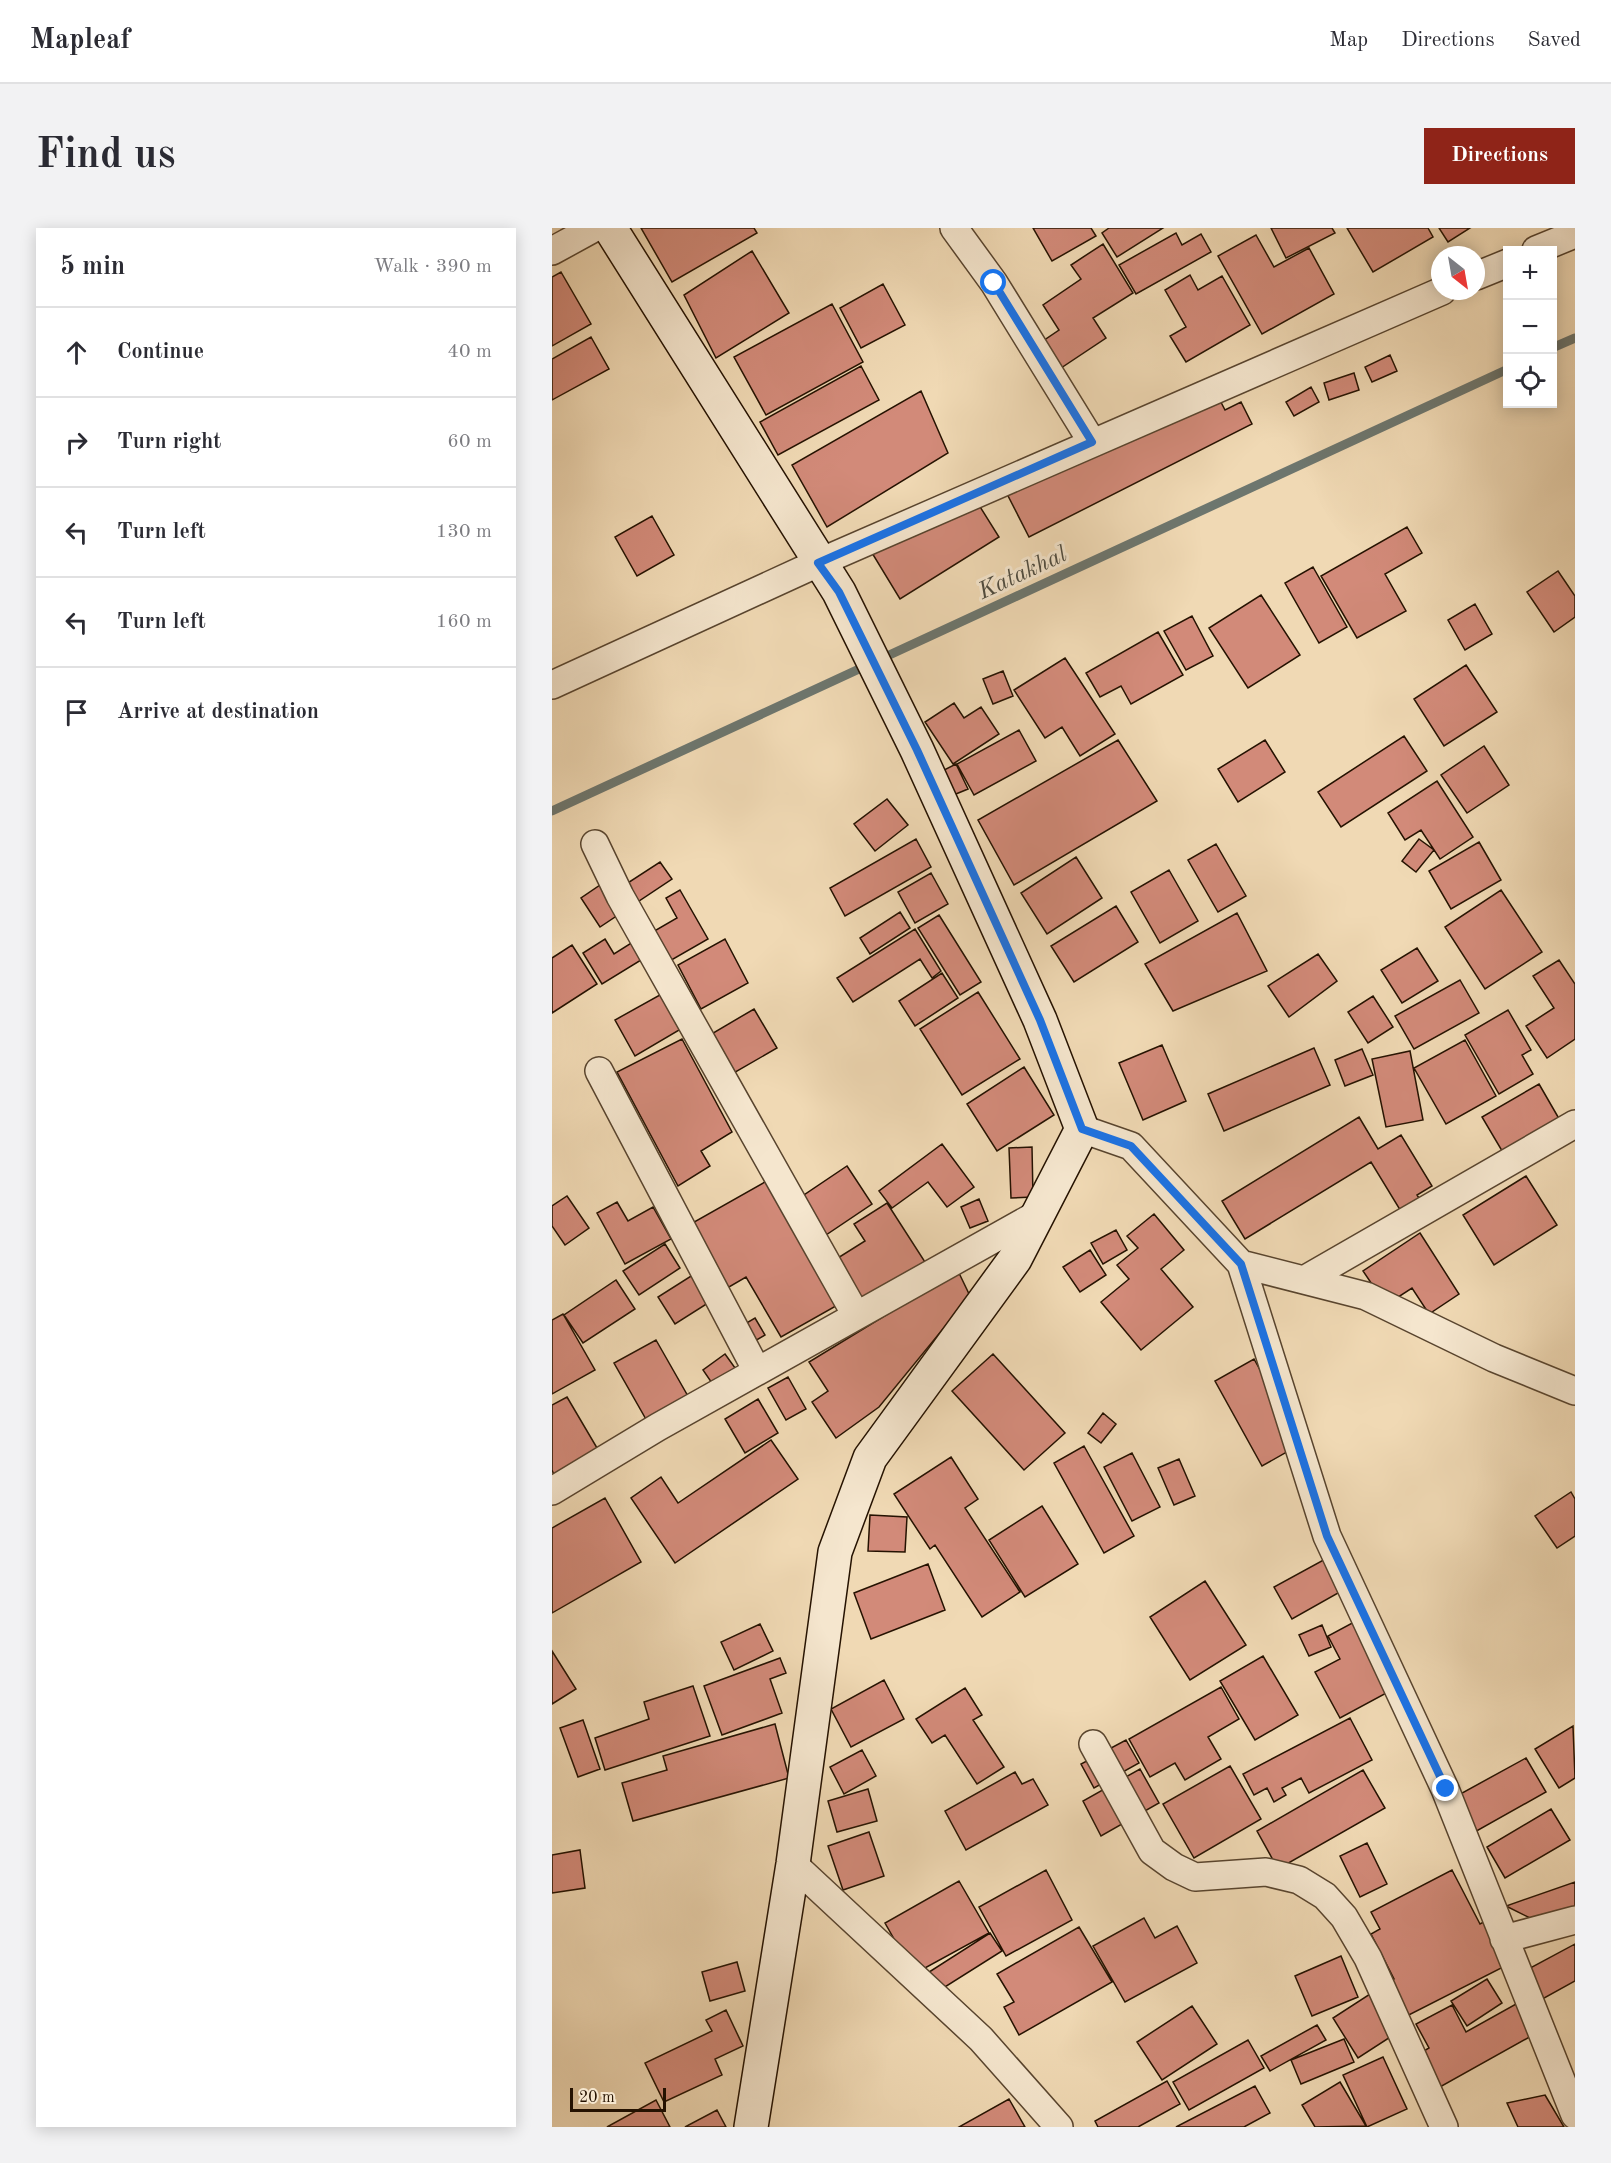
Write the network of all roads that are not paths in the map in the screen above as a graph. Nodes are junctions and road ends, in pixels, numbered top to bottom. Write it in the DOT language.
graph roads {
  1 [pos="594,228"];
  2 [pos="610,228"];
  3 [pos="954,228"];
  4 [pos="1575,234"];
  5 [pos="1546,246"];
  6 [pos="552,251"];
  7 [pos="1503,265"];
  8 [pos="1485,272"];
  9 [pos="1431,296"];
  10 [pos="1092,442"];
  11 [pos="818,563"];
  12 [pos="552,685"];
  13 [pos="595,844"];
  14 [pos="599,1071"];
  15 [pos="1575,1124"];
  16 [pos="1082,1129"];
  17 [pos="1038,1214"];
  18 [pos="1241,1264"];
  19 [pos="1304,1280"];
  20 [pos="856,1316"];
  21 [pos="757,1371"];
  22 [pos="1575,1391"];
  23 [pos="553,1489"];
  24 [pos="1093,1744"];
  25 [pos="793,1864"];
  26 [pos="1575,1920"];
  27 [pos="1504,1940"];
  28 [pos="1575,2115"];
  29 [pos="751,2127"];
  30 [pos="1059,2127"];
  31 [pos="1444,2127"];
  1 -- 6 [label="street"];
  2 -- 11 [label="street"];
  3 -- 10 [label="street"];
  4 -- 5 [label="street"];
  7 -- 8 [label="street"];
  9 -- 10 [label="street"];
  10 -- 11 [label="street"];
  11 -- 12 [label="street"];
  11 -- 16 [label="street"];
  13 -- 20 [label="street"];
  14 -- 21 [label="street"];
  15 -- 19 [label="street"];
  16 -- 17 [label="street"];
  16 -- 18 [label="street"];
  17 -- 20 [label="street"];
  17 -- 25 [label="street"];
  18 -- 19 [label="street"];
  18 -- 27 [label="street"];
  19 -- 22 [label="street"];
  20 -- 21 [label="street"];
  21 -- 23 [label="street"];
  24 -- 31 [label="street"];
  25 -- 29 [label="street"];
  25 -- 30 [label="street"];
  26 -- 27 [label="street"];
  27 -- 28 [label="street"];
}
